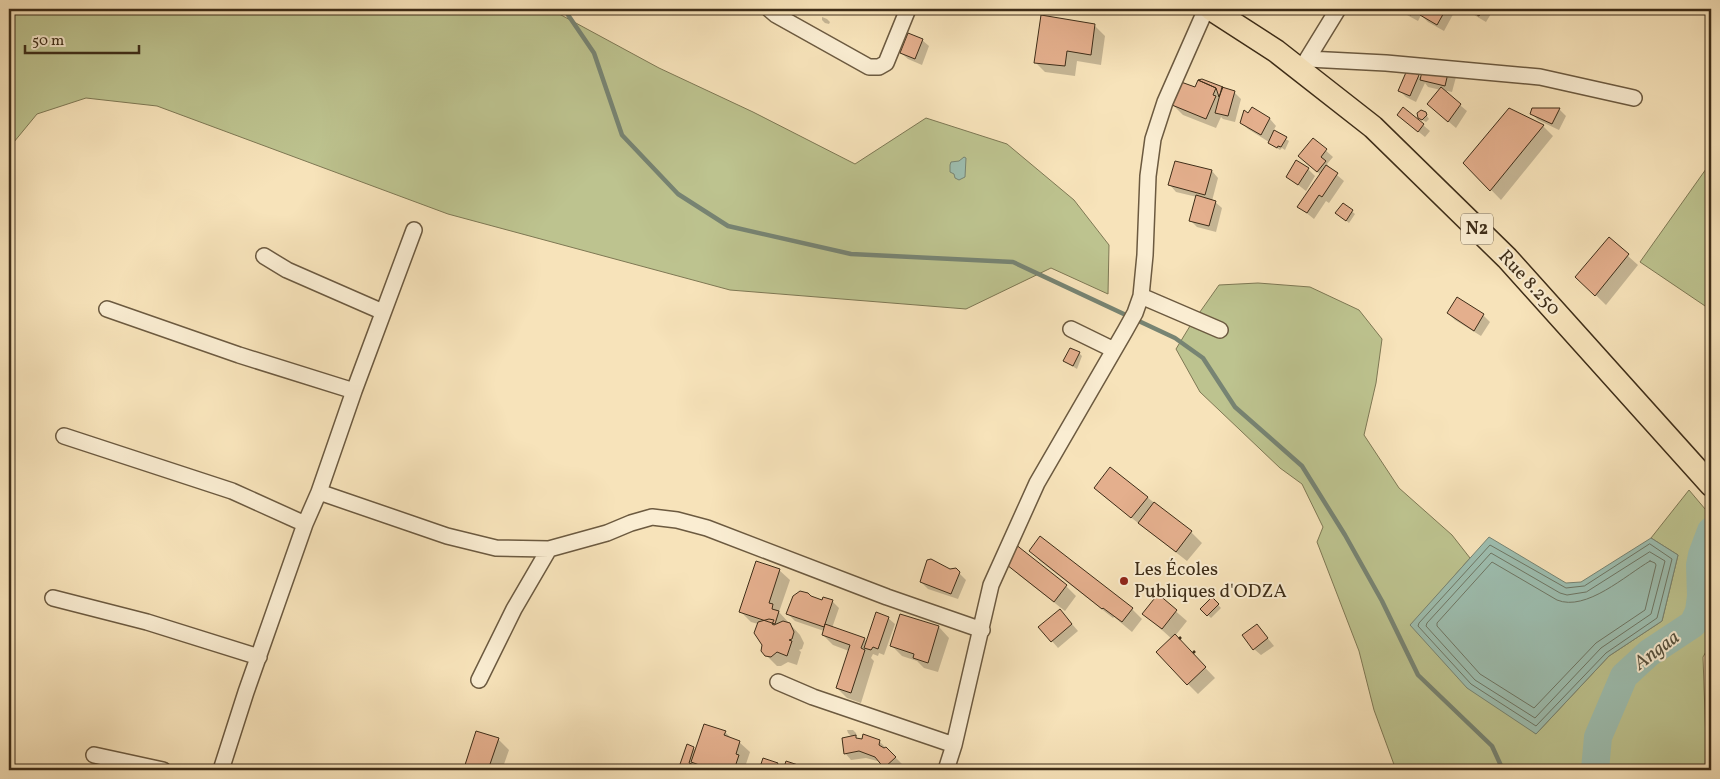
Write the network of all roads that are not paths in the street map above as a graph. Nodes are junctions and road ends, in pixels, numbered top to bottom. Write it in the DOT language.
graph roads {
  1 [pos="769,9"];
  2 [pos="908,9"];
  3 [pos="1206,9"];
  4 [pos="1210,9"];
  5 [pos="1338,9"];
  6 [pos="1304,64"];
  7 [pos="1634,98"];
  8 [pos="414,230"];
  9 [pos="264,256"];
  10 [pos="1141,296"];
  11 [pos="107,309"];
  12 [pos="383,312"];
  13 [pos="1071,329"];
  14 [pos="1220,330"];
  15 [pos="1114,350"];
  16 [pos="354,391"];
  17 [pos="64,436"];
  18 [pos="1711,485"];
  19 [pos="319,492"];
  20 [pos="305,524"];
  21 [pos="549,549"];
  22 [pos="53,598"];
  23 [pos="982,630"];
  24 [pos="258,657"];
  25 [pos="479,680"];
  26 [pos="778,682"];
  27 [pos="954,745"];
  28 [pos="94,755"];
  29 [pos="950,768"];
  30 [pos="163,770"];
  31 [pos="221,770"];
  1 -- 2 [label="street"];
  3 -- 10 [label="street"];
  4 -- 6 [label="highway, Rue 8.250 / N2"];
  5 -- 6 [label="street"];
  6 -- 7 [label="street"];
  6 -- 18 [label="highway, Rue 8.250 / N2"];
  8 -- 12 [label="street"];
  9 -- 12 [label="street"];
  10 -- 14 [label="street"];
  10 -- 15 [label="street"];
  11 -- 16 [label="street"];
  12 -- 16 [label="street"];
  13 -- 15 [label="street"];
  15 -- 23 [label="street"];
  16 -- 19 [label="street"];
  17 -- 20 [label="street"];
  19 -- 20 [label="street"];
  19 -- 21 [label="street"];
  20 -- 24 [label="street"];
  21 -- 23 [label="street"];
  21 -- 25 [label="street"];
  22 -- 24 [label="street"];
  23 -- 27 [label="street"];
  24 -- 31 [label="street"];
  26 -- 27 [label="street"];
  27 -- 29 [label="street"];
  28 -- 30 [label="street"];
}
